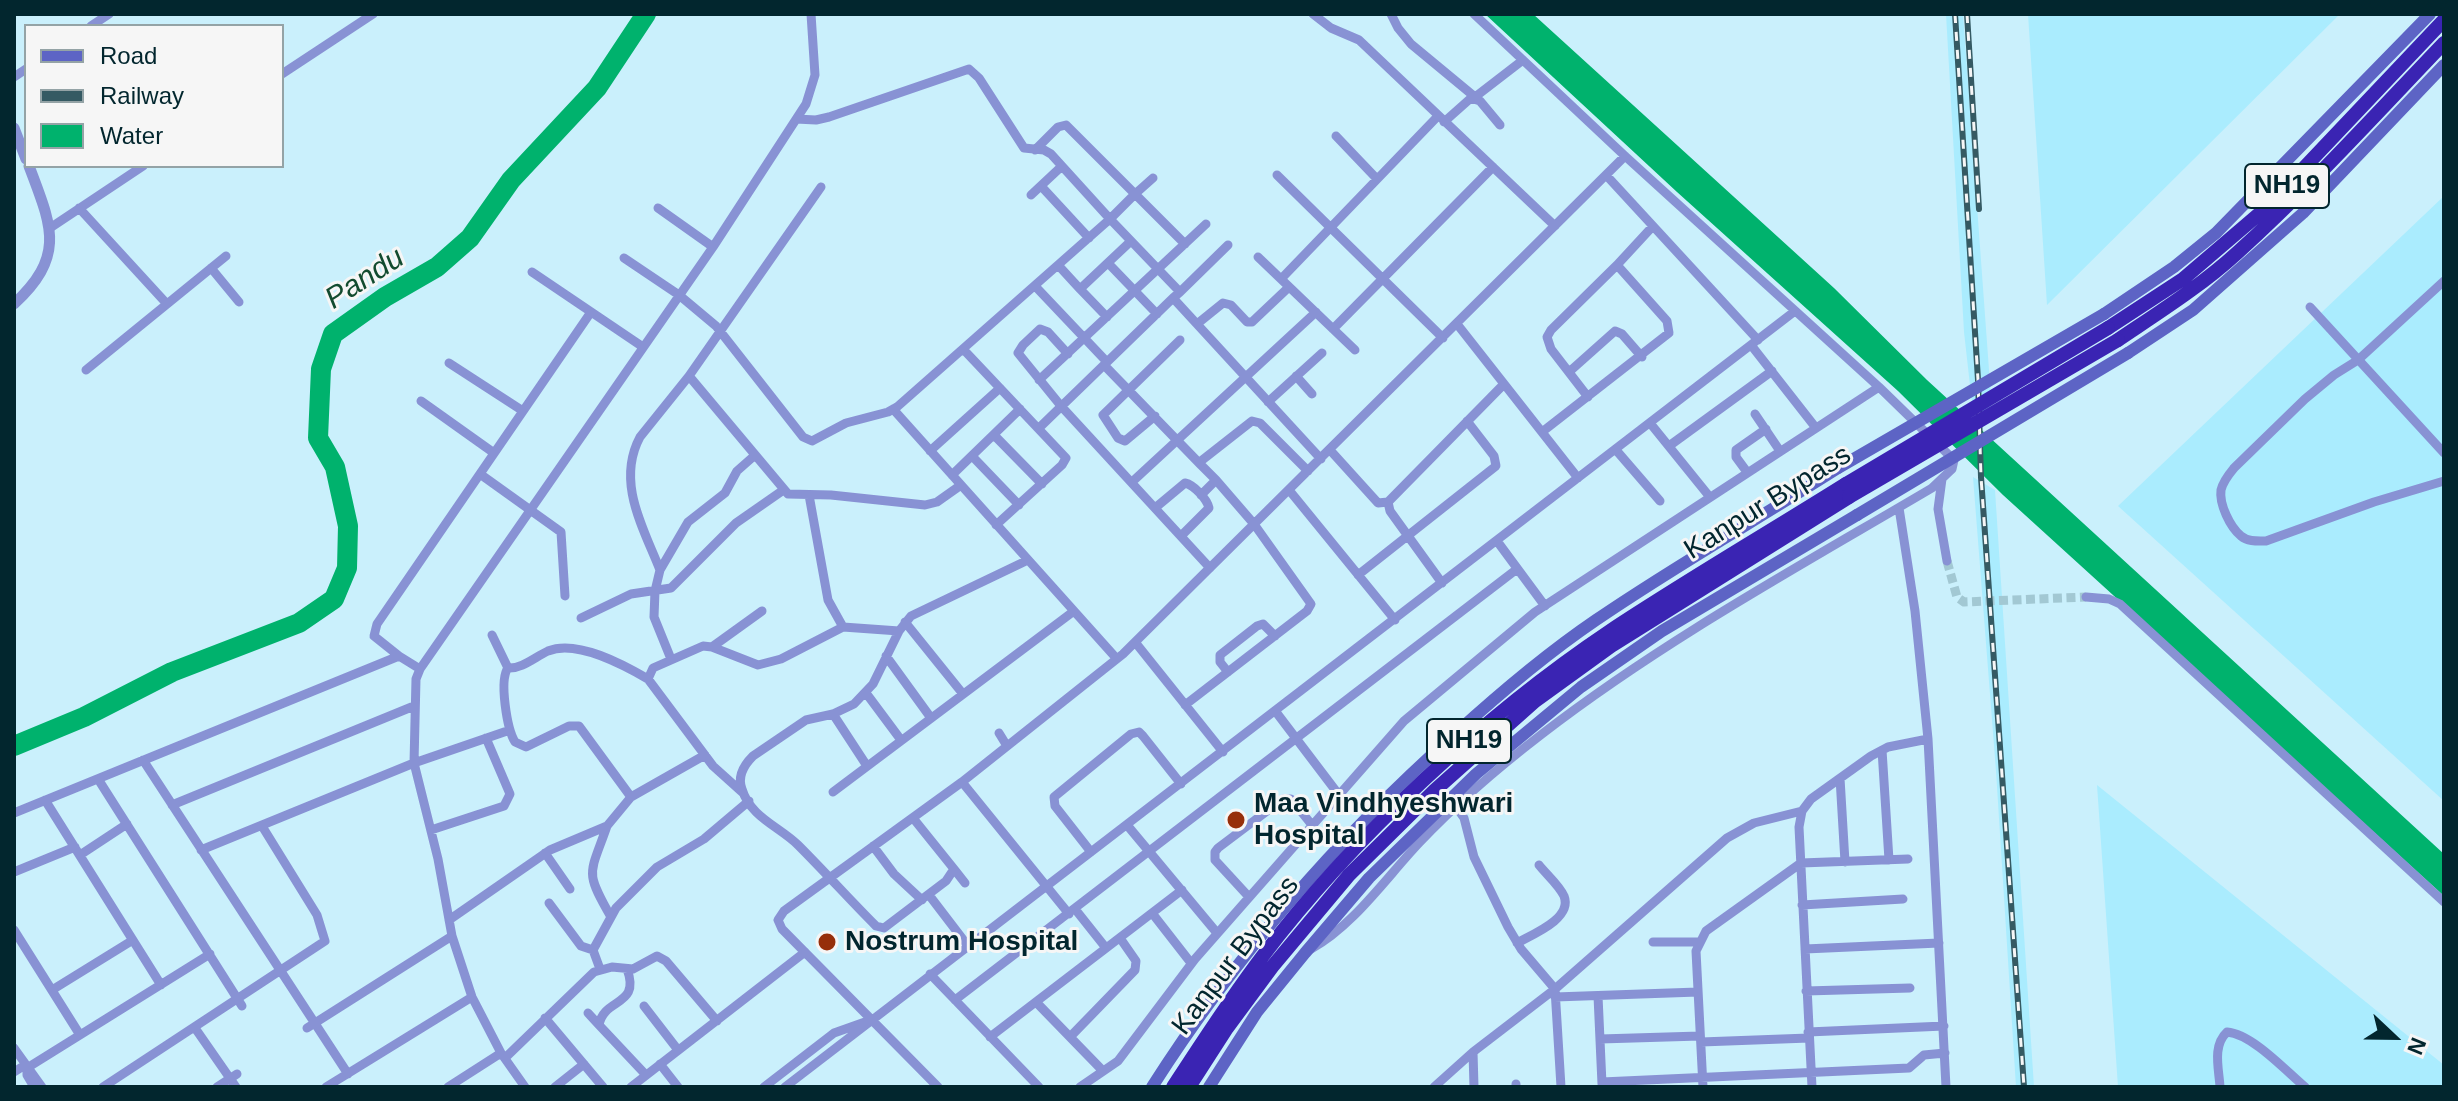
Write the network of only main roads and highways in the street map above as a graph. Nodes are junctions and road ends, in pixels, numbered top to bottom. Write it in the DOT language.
graph roads {
  1 [pos="2430,14"];
  2 [pos="2444,20"];
  3 [pos="2444,43"];
  4 [pos="2444,65"];
  5 [pos="2106,321"];
  6 [pos="1152,1087"];
  7 [pos="1173,1087"];
  8 [pos="1189,1087"];
  9 [pos="1209,1087"];
  1 -- 5 [label="main road"];
  2 -- 5 [label="highway, Kanpur Bypass / NH19"];
  3 -- 8 [label="highway, Kanpur Bypass / NH19, bridge"];
  4 -- 9 [label="main road, bridge"];
  5 -- 6 [label="main road, bridge"];
  5 -- 7 [label="highway, Kanpur Bypass / NH19, bridge"];
}
